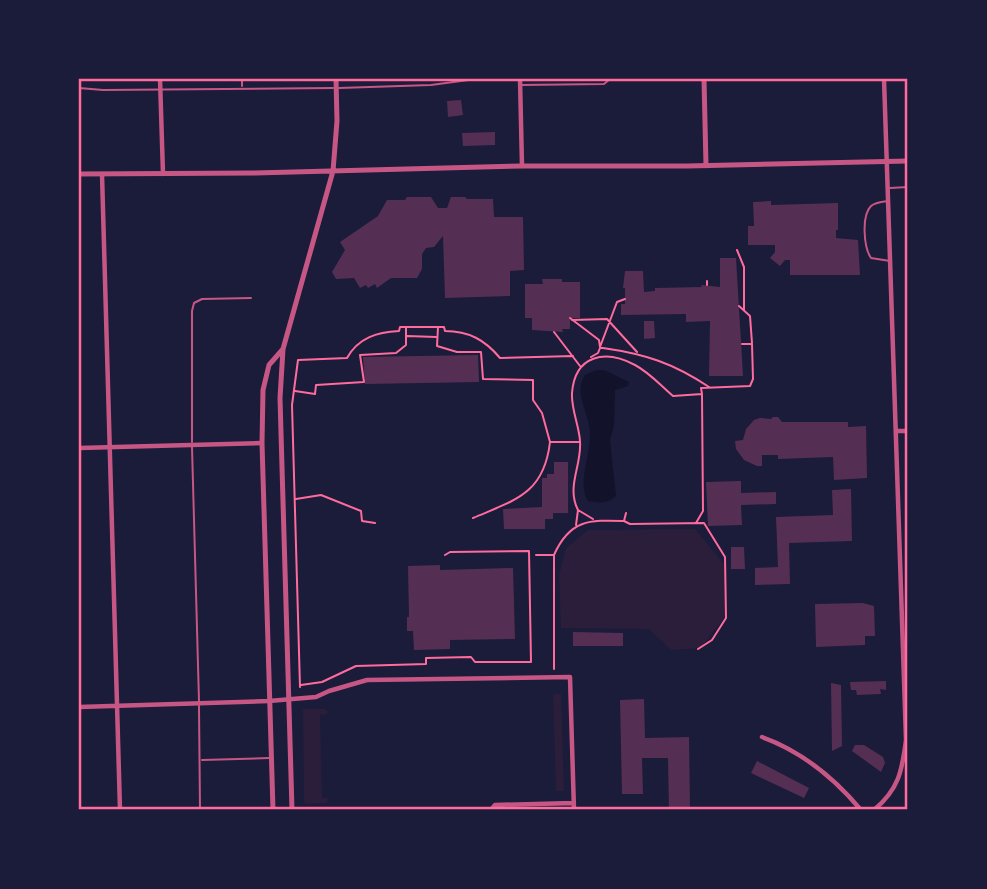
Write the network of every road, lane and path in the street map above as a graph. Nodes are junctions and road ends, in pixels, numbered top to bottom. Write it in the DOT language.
graph roads {
  1 [pos="160,79"];
  2 [pos="242,79"];
  3 [pos="336,79"];
  4 [pos="431,79"];
  5 [pos="476,79"];
  6 [pos="610,79"];
  7 [pos="704,79"];
  8 [pos="884,79"];
  9 [pos="79,82"];
  10 [pos="520,82"];
  11 [pos="431,85"];
  12 [pos="242,87"];
  13 [pos="79,88"];
  14 [pos="336,88"];
  15 [pos="161,89"];
  16 [pos="887,161"];
  17 [pos="908,161"];
  18 [pos="522,166"];
  19 [pos="706,166"];
  20 [pos="333,171"];
  21 [pos="79,174"];
  22 [pos="102,174"];
  23 [pos="163,174"];
  24 [pos="908,187"];
  25 [pos="888,188"];
  26 [pos="889,201"];
  27 [pos="737,250"];
  28 [pos="891,261"];
  29 [pos="251,298"];
  30 [pos="625,299"];
  31 [pos="739,306"];
  32 [pos="744,310"];
  33 [pos="610,322"];
  34 [pos="406,327"];
  35 [pos="438,327"];
  36 [pos="554,332"];
  37 [pos="406,336"];
  38 [pos="437,337"];
  39 [pos="742,344"];
  40 [pos="752,344"];
  41 [pos="600,348"];
  42 [pos="283,349"];
  43 [pos="638,354"];
  44 [pos="573,356"];
  45 [pos="590,359"];
  46 [pos="581,367"];
  47 [pos="710,387"];
  48 [pos="294,391"];
  49 [pos="702,394"];
  50 [pos="898,431"];
  51 [pos="908,431"];
  52 [pos="551,442"];
  53 [pos="580,442"];
  54 [pos="262,443"];
  55 [pos="192,445"];
  56 [pos="109,447"];
  57 [pos="79,448"];
  58 [pos="295,499"];
  59 [pos="578,510"];
  60 [pos="626,513"];
  61 [pos="472,518"];
  62 [pos="593,520"];
  63 [pos="624,521"];
  64 [pos="375,523"];
  65 [pos="696,523"];
  66 [pos="576,526"];
  67 [pos="445,555"];
  68 [pos="536,555"];
  69 [pos="554,555"];
  70 [pos="698,649"];
  71 [pos="554,677"];
  72 [pos="289,698"];
  73 [pos="269,701"];
  74 [pos="199,704"];
  75 [pos="117,706"];
  76 [pos="79,707"];
  77 [pos="762,737"];
  78 [pos="271,758"];
  79 [pos="200,760"];
  80 [pos="574,803"];
  81 [pos="120,810"];
  82 [pos="200,810"];
  83 [pos="273,810"];
  84 [pos="292,810"];
  85 [pos="491,810"];
  86 [pos="574,810"];
  87 [pos="861,810"];
  88 [pos="874,810"];
  1 -- 15 [label="street"];
  2 -- 12 [label="lane"];
  3 -- 14 [label="street"];
  4 -- 11 [label="lane"];
  5 -- 11 [label="lane"];
  6 -- 10 [label="lane"];
  7 -- 19 [label="street"];
  8 -- 16 [label="street"];
  9 -- 13 [label="lane"];
  10 -- 18 [label="street"];
  11 -- 14 [label="lane"];
  12 -- 14 [label="lane"];
  12 -- 15 [label="lane"];
  13 -- 15 [label="lane"];
  14 -- 20 [label="street"];
  15 -- 23 [label="street"];
  16 -- 17 [label="street"];
  16 -- 19 [label="street"];
  16 -- 25 [label="street"];
  18 -- 19 [label="street"];
  18 -- 20 [label="street"];
  20 -- 23 [label="street"];
  20 -- 42 [label="street"];
  21 -- 22 [label="street"];
  22 -- 23 [label="street"];
  22 -- 56 [label="street"];
  24 -- 25 [label="lane"];
  25 -- 26 [label="street"];
  26 -- 28 [label="street"];
  26 -- 28 [label="lane"];
  27 -- 32 [label="path"];
  28 -- 50 [label="street"];
  29 -- 55 [label="lane"];
  30 -- 33 [label="path"];
  31 -- 32 [label="path"];
  32 -- 40 [label="path"];
  33 -- 41 [label="path"];
  33 -- 41 [label="path"];
  33 -- 43 [label="path"];
  34 -- 35 [label="path"];
  34 -- 37 [label="path"];
  34 -- 48 [label="path"];
  35 -- 38 [label="path"];
  35 -- 44 [label="path"];
  36 -- 44 [label="path"];
  37 -- 38 [label="path"];
  37 -- 48 [label="path"];
  38 -- 52 [label="path"];
  39 -- 40 [label="path"];
  40 -- 47 [label="path"];
  41 -- 43 [label="path"];
  41 -- 45 [label="path"];
  42 -- 54 [label="street"];
  42 -- 72 [label="street"];
  43 -- 47 [label="path"];
  44 -- 46 [label="path"];
  45 -- 46 [label="path"];
  45 -- 49 [label="path"];
  46 -- 53 [label="path"];
  47 -- 49 [label="path"];
  48 -- 58 [label="path"];
  49 -- 65 [label="path"];
  50 -- 51 [label="street"];
  50 -- 88 [label="street"];
  52 -- 53 [label="path"];
  52 -- 61 [label="path"];
  53 -- 59 [label="path"];
  54 -- 55 [label="street"];
  54 -- 73 [label="street"];
  55 -- 56 [label="street"];
  55 -- 74 [label="lane"];
  56 -- 57 [label="street"];
  56 -- 75 [label="street"];
  58 -- 64 [label="path"];
  58 -- 67 [label="path"];
  59 -- 62 [label="path"];
  59 -- 66 [label="path"];
  60 -- 63 [label="path"];
  62 -- 63 [label="path"];
  62 -- 66 [label="path"];
  63 -- 65 [label="path"];
  65 -- 70 [label="path"];
  66 -- 69 [label="path"];
  68 -- 69 [label="path"];
  69 -- 71 [label="path"];
  71 -- 72 [label="street"];
  71 -- 80 [label="street"];
  72 -- 73 [label="street"];
  72 -- 84 [label="street"];
  73 -- 74 [label="street"];
  73 -- 78 [label="street"];
  74 -- 75 [label="street"];
  74 -- 79 [label="lane"];
  75 -- 76 [label="street"];
  75 -- 81 [label="street"];
  77 -- 87 [label="street"];
  78 -- 79 [label="lane"];
  78 -- 83 [label="street"];
  79 -- 82 [label="lane"];
  80 -- 85 [label="street"];
  80 -- 86 [label="street"];
}
